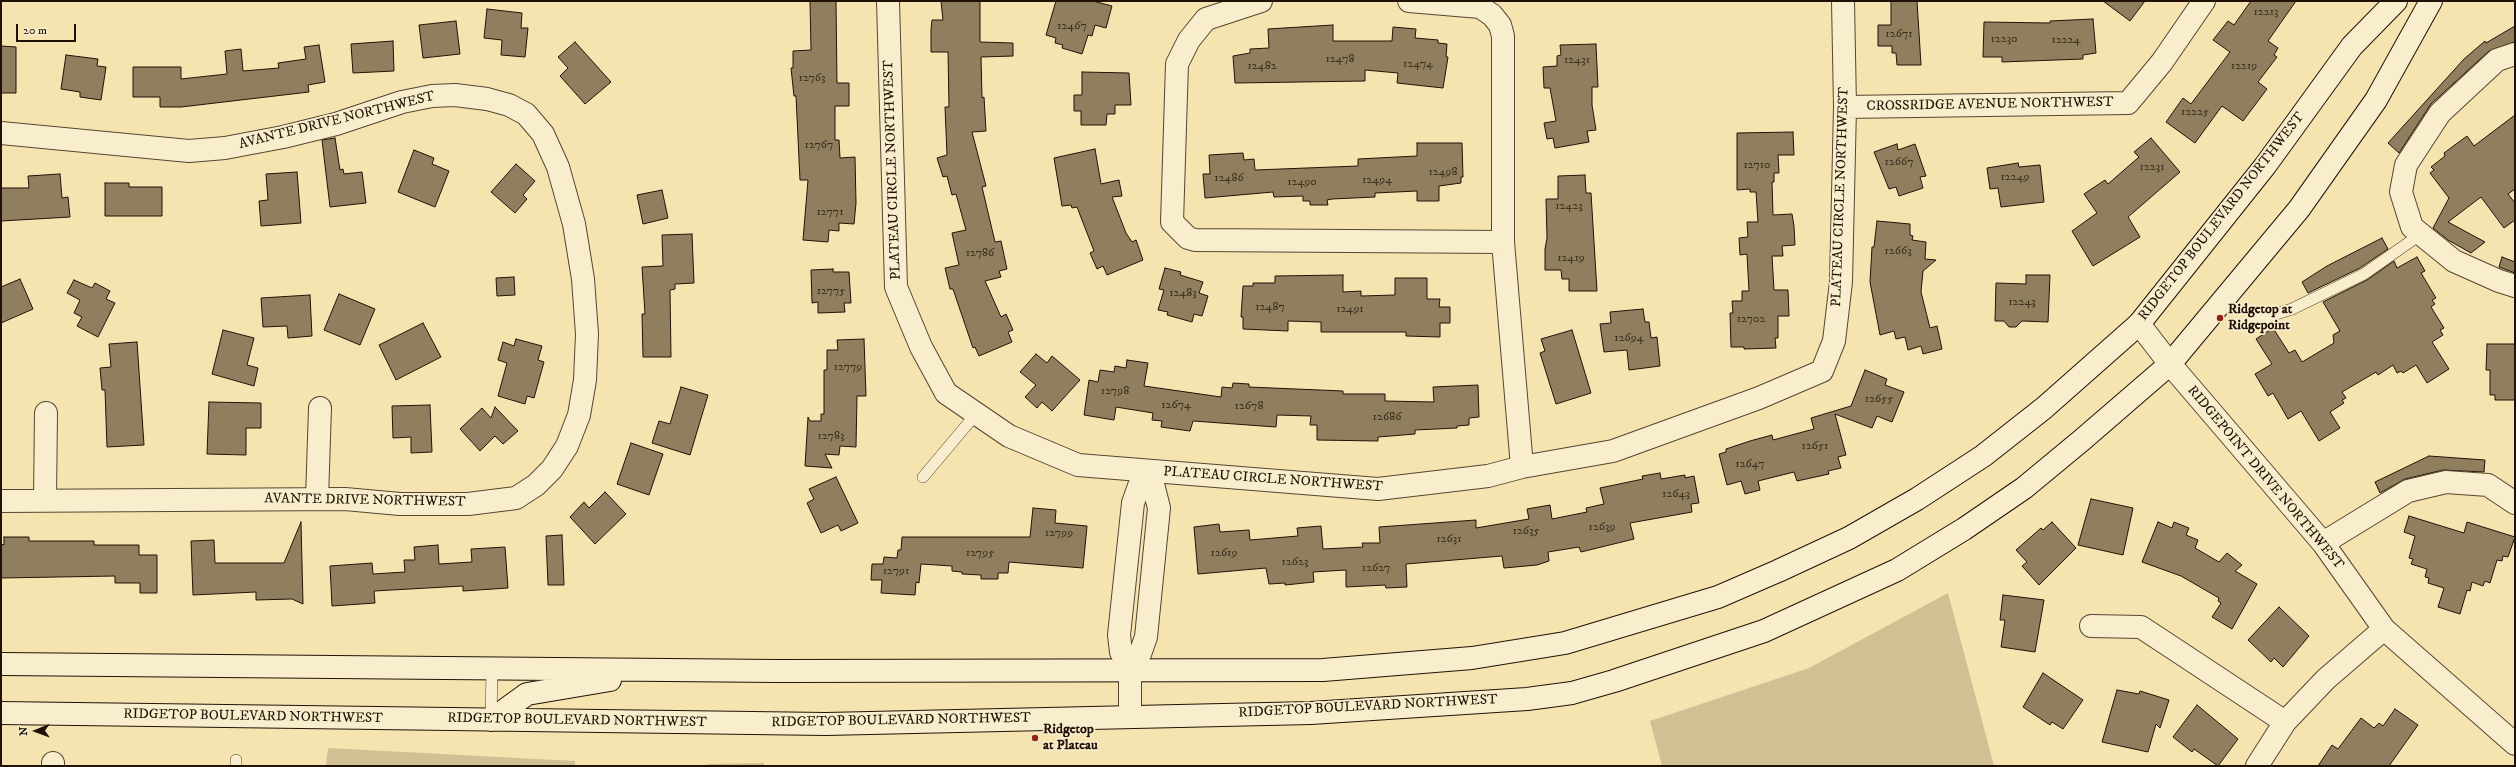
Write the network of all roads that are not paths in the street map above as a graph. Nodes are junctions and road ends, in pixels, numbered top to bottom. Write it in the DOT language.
graph roads {
  1 [pos="888,1"];
  2 [pos="1261,1"];
  3 [pos="1409,1"];
  4 [pos="1843,1"];
  5 [pos="2204,1"];
  6 [pos="2396,1"];
  7 [pos="2431,1"];
  8 [pos="2515,54"];
  9 [pos="1845,107"];
  10 [pos="1,133"];
  11 [pos="2421,234"];
  12 [pos="1503,242"];
  13 [pos="2515,286"];
  14 [pos="2251,322"];
  15 [pos="2139,324"];
  16 [pos="2170,364"];
  17 [pos="320,408"];
  18 [pos="46,413"];
  19 [pos="976,414"];
  20 [pos="1522,467"];
  21 [pos="1150,472"];
  22 [pos="923,477"];
  23 [pos="45,499"];
  24 [pos="317,499"];
  25 [pos="1,501"];
  26 [pos="2515,503"];
  27 [pos="2323,544"];
  28 [pos="2091,626"];
  29 [pos="2384,629"];
  30 [pos="1,664"];
  31 [pos="492,669"];
  32 [pos="1130,669"];
  33 [pos="678,670"];
  34 [pos="1,713"];
  35 [pos="1130,716"];
  36 [pos="491,720"];
  37 [pos="2285,722"];
  38 [pos="2515,744"];
  39 [pos="2257,766"];
  1 -- 19 [label="street, PLATEAU CIRCLE NORTHWEST"];
  2 -- 12 [label="street"];
  3 -- 12 [label="street"];
  4 -- 9 [label="street, PLATEAU CIRCLE NORTHWEST"];
  5 -- 9 [label="street, CROSSRIDGE AVENUE NORTHWEST"];
  6 -- 15 [label="street, RIDGETOP BOULEVARD NORTHWEST"];
  7 -- 16 [label="street, RIDGETOP BOULEVARD NORTHWEST"];
  8 -- 11 [label="street"];
  9 -- 20 [label="street, PLATEAU CIRCLE NORTHWEST"];
  10 -- 24 [label="street, AVANTE DRIVE NORTHWEST"];
  11 -- 13 [label="street"];
  11 -- 14 [label="lane"];
  12 -- 20 [label="street"];
  15 -- 16 [label="street, RIDGEPOINT DRIVE NORTHWEST"];
  15 -- 32 [label="street, RIDGETOP BOULEVARD NORTHWEST"];
  16 -- 27 [label="street, RIDGEPOINT DRIVE NORTHWEST"];
  16 -- 35 [label="street, RIDGETOP BOULEVARD NORTHWEST"];
  17 -- 24 [label="street"];
  18 -- 23 [label="street"];
  19 -- 21 [label="street, PLATEAU CIRCLE NORTHWEST"];
  19 -- 22 [label="lane"];
  20 -- 21 [label="street, PLATEAU CIRCLE NORTHWEST"];
  21 -- 32 [label="street, PLATEAU CIRCLE NORTHWEST"];
  23 -- 24 [label="street, AVANTE DRIVE NORTHWEST"];
  23 -- 25 [label="street, AVANTE DRIVE NORTHWEST"];
  26 -- 27 [label="street"];
  27 -- 29 [label="street, RIDGEPOINT DRIVE NORTHWEST"];
  28 -- 37 [label="street"];
  29 -- 37 [label="street"];
  29 -- 38 [label="street, RIDGEPOINT DRIVE NORTHWEST"];
  30 -- 31 [label="street, RIDGETOP BOULEVARD NORTHWEST"];
  31 -- 33 [label="street, RIDGETOP BOULEVARD NORTHWEST"];
  31 -- 36 [label="lane"];
  32 -- 33 [label="street, RIDGETOP BOULEVARD NORTHWEST"];
  32 -- 35 [label="street"];
  33 -- 36 [label="street"];
  34 -- 36 [label="street, RIDGETOP BOULEVARD NORTHWEST"];
  35 -- 36 [label="street, RIDGETOP BOULEVARD NORTHWEST"];
  37 -- 39 [label="street"];
}
